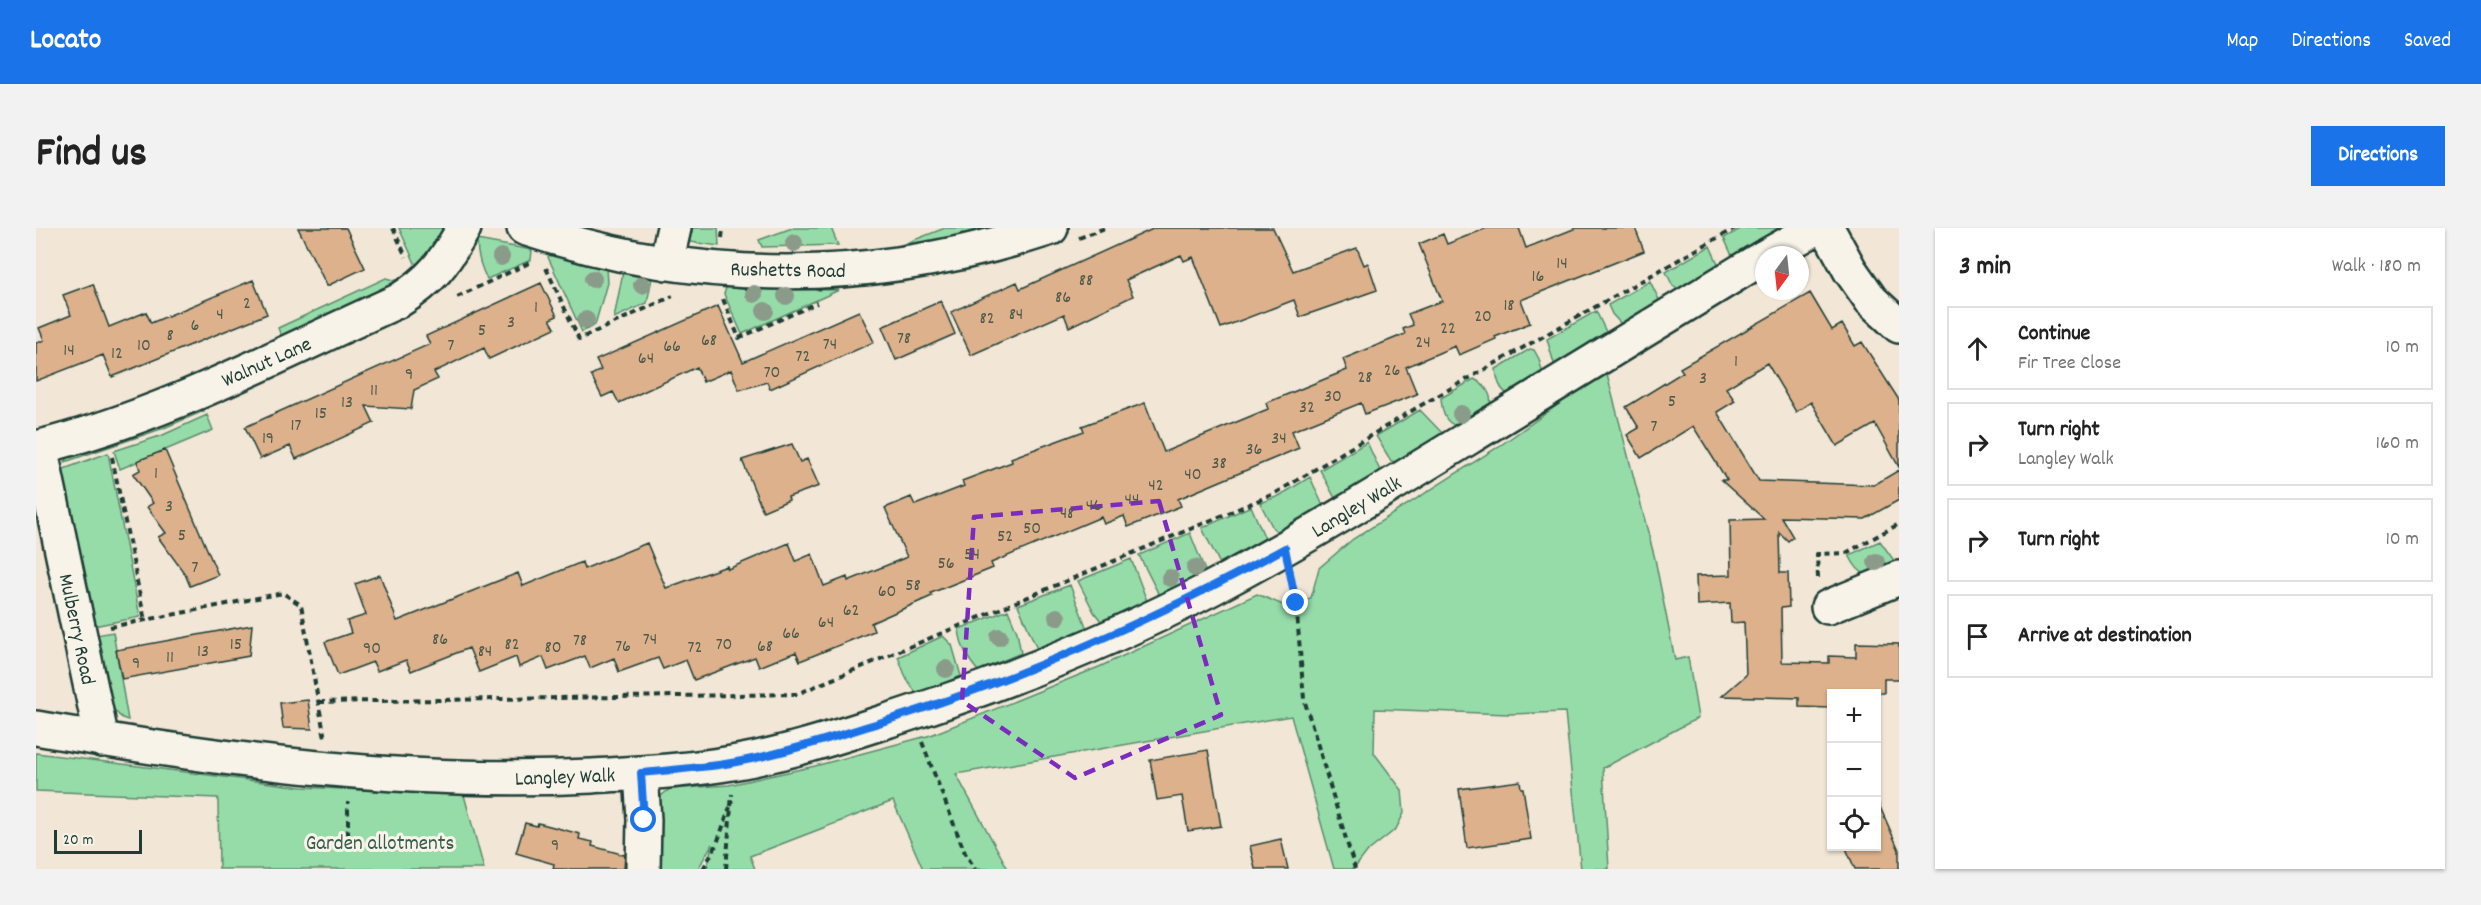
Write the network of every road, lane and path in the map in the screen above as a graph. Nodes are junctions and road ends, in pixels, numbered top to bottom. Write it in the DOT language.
graph roads {
  1 [pos="464,228"];
  2 [pos="524,228"];
  3 [pos="674,228"];
  4 [pos="1105,228"];
  5 [pos="1735,228"];
  6 [pos="1816,228"];
  7 [pos="1827,228"];
  8 [pos="1063,234"];
  9 [pos="1784,246"];
  10 [pos="542,258"];
  11 [pos="531,263"];
  12 [pos="666,263"];
  13 [pos="1755,263"];
  14 [pos="719,290"];
  15 [pos="677,294"];
  16 [pos="456,297"];
  17 [pos="824,300"];
  18 [pos="1899,326"];
  19 [pos="38,448"];
  20 [pos="110,449"];
  21 [pos="1899,524"];
  22 [pos="1285,548"];
  23 [pos="1899,578"];
  24 [pos="1828,607"];
  25 [pos="145,621"];
  26 [pos="79,633"];
  27 [pos="319,702"];
  28 [pos="910,713"];
  29 [pos="36,728"];
  30 [pos="102,740"];
  31 [pos="731,763"];
  32 [pos="340,770"];
  33 [pos="641,773"];
  34 [pos="732,801"];
  35 [pos="348,846"];
  36 [pos="643,869"];
  37 [pos="703,869"];
  38 [pos="726,869"];
  39 [pos="975,869"];
  40 [pos="1355,869"];
  1 -- 19 [label="street, Walnut Lane"];
  2 -- 12 [label="street, Rushetts Road"];
  3 -- 12 [label="street"];
  4 -- 8 [label="path"];
  5 -- 27 [label="path"];
  6 -- 9 [label="street, Langley Walk"];
  7 -- 18 [label="street"];
  8 -- 12 [label="street, Rushetts Road"];
  10 -- 15 [label="path"];
  11 -- 16 [label="path"];
  13 -- 22 [label="street, Langley Walk"];
  14 -- 17 [label="path"];
  19 -- 26 [label="street, Mulberry Road"];
  20 -- 25 [label="path"];
  21 -- 24 [label="path"];
  22 -- 28 [label="street, Langley Walk"];
  22 -- 40 [label="path"];
  23 -- 24 [label="street"];
  25 -- 26 [label="path"];
  25 -- 27 [label="path"];
  26 -- 30 [label="street, Mulberry Road"];
  27 -- 32 [label="path"];
  28 -- 31 [label="street, Langley Walk"];
  28 -- 39 [label="path"];
  29 -- 30 [label="street, Langley Walk"];
  30 -- 32 [label="street, Langley Walk"];
  31 -- 33 [label="street, Langley Walk"];
  31 -- 34 [label="path"];
  32 -- 33 [label="street, Langley Walk"];
  32 -- 35 [label="path"];
  33 -- 36 [label="street"];
  34 -- 37 [label="path"];
  34 -- 38 [label="path"];
}
